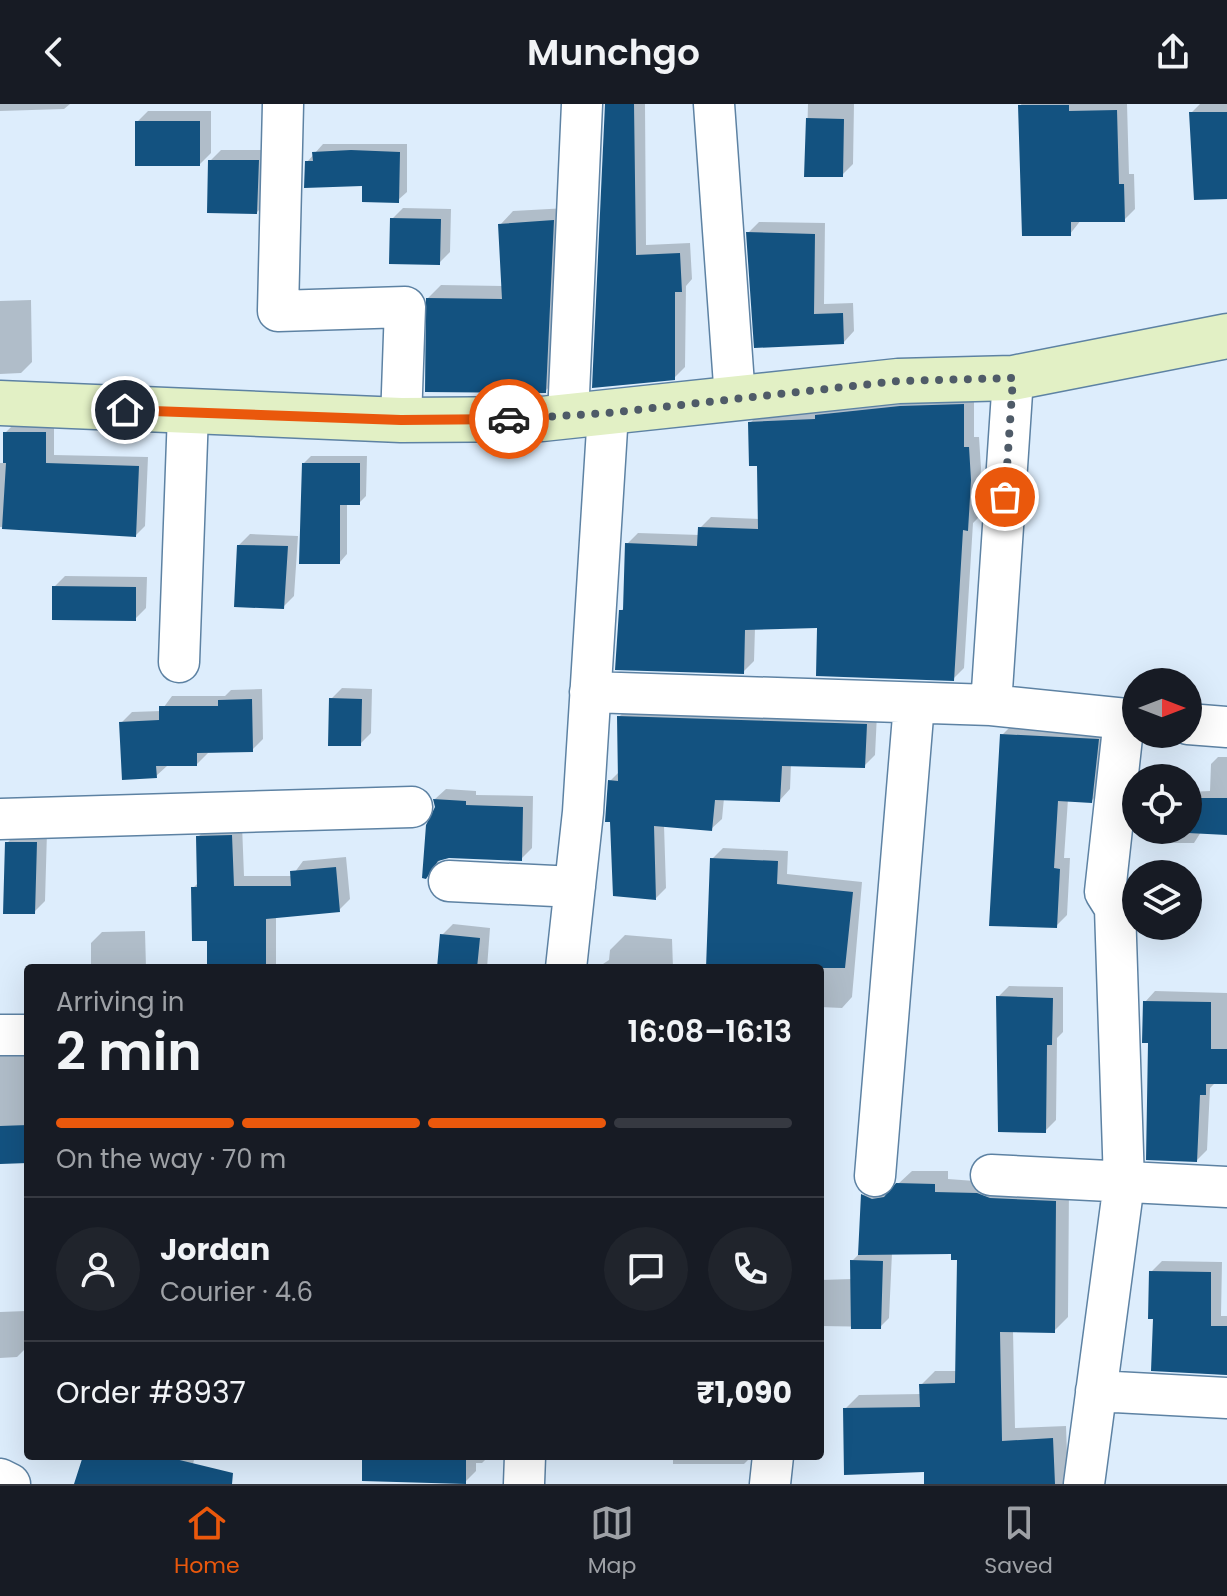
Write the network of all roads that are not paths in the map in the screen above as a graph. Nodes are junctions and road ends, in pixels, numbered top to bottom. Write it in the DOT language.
graph roads {
  1 [pos="283,104"];
  2 [pos="582,104"];
  3 [pos="714,104"];
  4 [pos="1227,336"];
  5 [pos="1013,378"];
  6 [pos="735,399"];
  7 [pos="0,403"];
  8 [pos="188,413"];
  9 [pos="588,415"];
  10 [pos="401,420"];
  11 [pos="179,662"];
  12 [pos="590,692"];
  13 [pos="914,704"];
  14 [pos="991,705"];
  15 [pos="1122,718"];
  16 [pos="1202,725"];
  17 [pos="1227,727"];
  18 [pos="1126,748"];
  19 [pos="412,807"];
  20 [pos="0,819"];
  21 [pos="449,881"];
  22 [pos="575,887"];
  23 [pos="566,964"];
  24 [pos="0,1035"];
  25 [pos="24,1035"];
  26 [pos="991,1175"];
  27 [pos="875,1176"];
  28 [pos="1124,1183"];
  29 [pos="1227,1187"];
  30 [pos="1096,1391"];
  31 [pos="1227,1398"];
  32 [pos="525,1460"];
  33 [pos="773,1460"];
  34 [pos="0,1479"];
  35 [pos="10,1484"];
  36 [pos="524,1484"];
  37 [pos="770,1484"];
  38 [pos="1084,1484"];
  1 -- 10 [label="street"];
  2 -- 9 [label="street"];
  3 -- 6 [label="street"];
  4 -- 5 [label="street"];
  5 -- 6 [label="street"];
  5 -- 14 [label="street"];
  6 -- 9 [label="street"];
  7 -- 8 [label="street"];
  8 -- 10 [label="street"];
  8 -- 11 [label="street"];
  9 -- 10 [label="street"];
  9 -- 12 [label="street"];
  12 -- 13 [label="street"];
  12 -- 22 [label="street"];
  13 -- 14 [label="street"];
  13 -- 27 [label="street"];
  14 -- 15 [label="street"];
  16 -- 17 [label="street"];
  18 -- 28 [label="street"];
  19 -- 20 [label="street"];
  21 -- 22 [label="street"];
  22 -- 23 [label="street"];
  24 -- 25 [label="street"];
  26 -- 28 [label="street"];
  28 -- 29 [label="street"];
  28 -- 30 [label="street"];
  30 -- 31 [label="street"];
  30 -- 38 [label="street"];
  32 -- 36 [label="street"];
  33 -- 37 [label="street"];
  34 -- 35 [label="street"];
}
